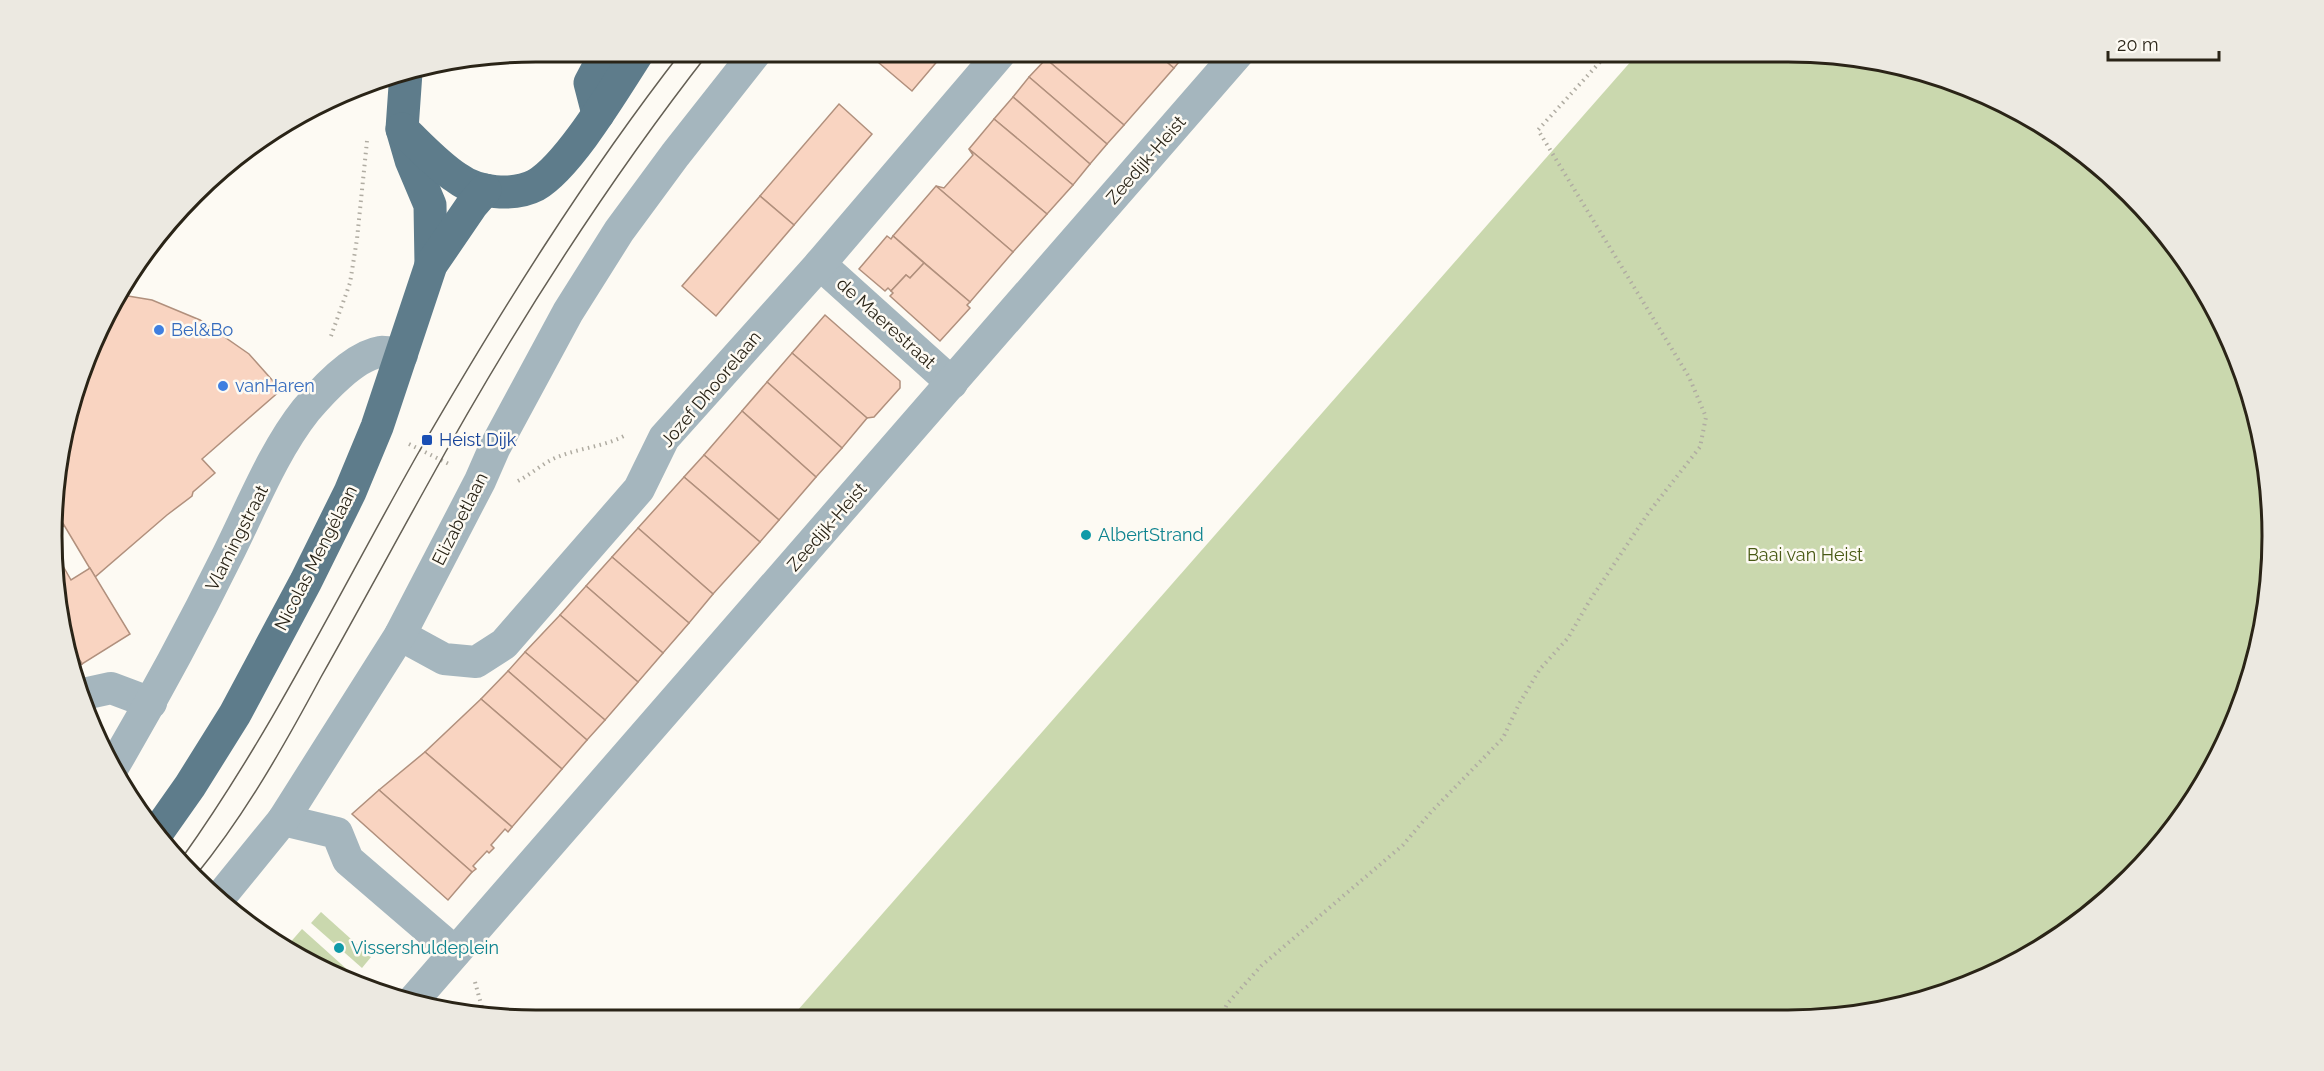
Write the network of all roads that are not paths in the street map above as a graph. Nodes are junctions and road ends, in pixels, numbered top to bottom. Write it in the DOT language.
graph roads {
  1 [pos="602,62"];
  2 [pos="632,62"];
  3 [pos="750,62"];
  4 [pos="753,62"];
  5 [pos="993,62"];
  6 [pos="1230,62"];
  7 [pos="739,76"];
  8 [pos="405,80"];
  9 [pos="598,114"];
  10 [pos="402,129"];
  11 [pos="485,190"];
  12 [pos="820,264"];
  13 [pos="431,266"];
  14 [pos="402,356"];
  15 [pos="952,383"];
  16 [pos="400,635"];
  17 [pos="89,693"];
  18 [pos="150,703"];
  19 [pos="118,759"];
  20 [pos="283,820"];
  21 [pos="161,827"];
  22 [pos="224,893"];
  23 [pos="455,952"];
  24 [pos="419,994"];
  1 -- 9 [label="main road"];
  2 -- 9 [label="main road"];
  3 -- 7 [label="street, Elizabetlaan"];
  4 -- 7 [label="street, Elizabetlaan"];
  5 -- 12 [label="street, Jozef Dhoorelaan"];
  6 -- 15 [label="street, Zeedijk-Heist"];
  7 -- 16 [label="street, Elizabetlaan"];
  8 -- 10 [label="main road"];
  9 -- 11 [label="main road"];
  10 -- 11 [label="main road"];
  10 -- 13 [label="main road, Nicolas Mengélaan"];
  11 -- 13 [label="main road, Nicolas Mengélaan"];
  12 -- 15 [label="street, de Maerestraat"];
  12 -- 16 [label="street, Jozef Dhoorelaan"];
  13 -- 14 [label="main road, Nicolas Mengélaan"];
  14 -- 18 [label="street, Vlamingstraat"];
  14 -- 21 [label="main road, Nicolas Mengélaan"];
  15 -- 23 [label="street, Zeedijk-Heist"];
  16 -- 20 [label="street, Elizabetlaan"];
  17 -- 18 [label="street"];
  18 -- 19 [label="street, Vlamingstraat"];
  20 -- 22 [label="street, Elizabetlaan"];
  20 -- 23 [label="street"];
  23 -- 24 [label="street, Zeedijk-Heist"];
}
